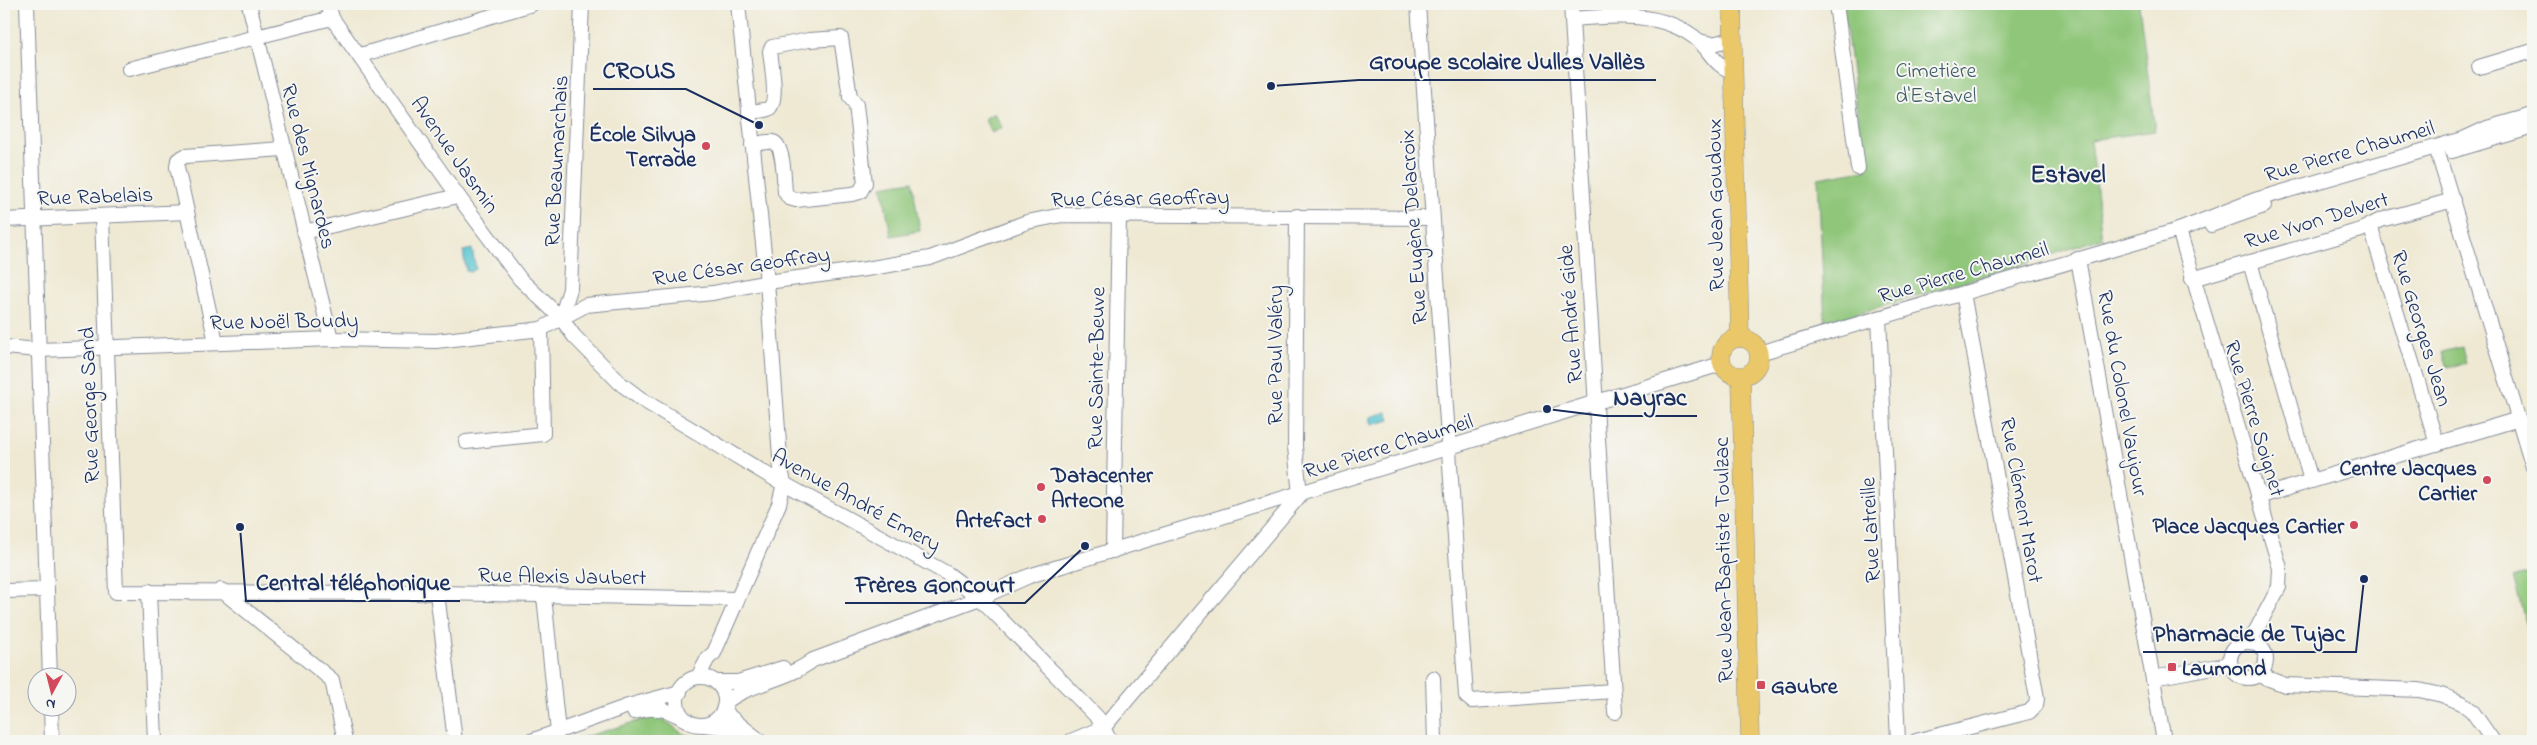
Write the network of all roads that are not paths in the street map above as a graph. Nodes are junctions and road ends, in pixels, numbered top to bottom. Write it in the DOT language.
graph roads {
  1 [pos="26,4"];
  2 [pos="249,4"];
  3 [pos="328,4"];
  4 [pos="532,4"];
  5 [pos="582,4"];
  6 [pos="738,4"];
  7 [pos="1418,4"];
  8 [pos="1571,4"];
  9 [pos="1732,4"];
  10 [pos="1836,4"];
  11 [pos="332,18"];
  12 [pos="1572,19"];
  13 [pos="256,36"];
  14 [pos="1699,42"];
  15 [pos="1733,45"];
  16 [pos="2533,51"];
  17 [pos="361,55"];
  18 [pos="2479,67"];
  19 [pos="129,69"];
  20 [pos="1734,71"];
  21 [pos="749,112"];
  22 [pos="2533,114"];
  23 [pos="2519,119"];
  24 [pos="2533,126"];
  25 [pos="752,145"];
  26 [pos="283,149"];
  27 [pos="2437,150"];
  28 [pos="1858,168"];
  29 [pos="458,196"];
  30 [pos="2453,200"];
  31 [pos="187,212"];
  32 [pos="1119,215"];
  33 [pos="1297,216"];
  34 [pos="102,217"];
  35 [pos="1432,218"];
  36 [pos="34,219"];
  37 [pos="4,220"];
  38 [pos="2370,225"];
  39 [pos="2179,230"];
  40 [pos="304,232"];
  41 [pos="2078,259"];
  42 [pos="2250,262"];
  43 [pos="2192,279"];
  44 [pos="768,282"];
  45 [pos="1963,293"];
  46 [pos="561,318"];
  47 [pos="1879,318"];
  48 [pos="541,329"];
  49 [pos="1740,338"];
  50 [pos="331,339"];
  51 [pos="216,342"];
  52 [pos="4,347"];
  53 [pos="108,347"];
  54 [pos="39,350"];
  55 [pos="1759,353"];
  56 [pos="1721,364"];
  57 [pos="1741,377"];
  58 [pos="1596,404"];
  59 [pos="2519,419"];
  60 [pos="466,442"];
  61 [pos="2437,444"];
  62 [pos="1449,448"];
  63 [pos="2533,467"];
  64 [pos="2311,481"];
  65 [pos="784,483"];
  66 [pos="1300,494"];
  67 [pos="2258,497"];
  68 [pos="1112,551"];
  69 [pos="47,590"];
  70 [pos="221,590"];
  71 [pos="4,591"];
  72 [pos="149,591"];
  73 [pos="116,592"];
  74 [pos="437,593"];
  75 [pos="544,596"];
  76 [pos="980,598"];
  77 [pos="737,600"];
  78 [pos="2250,642"];
  79 [pos="714,654"];
  80 [pos="813,660"];
  81 [pos="2230,664"];
  82 [pos="50,668"];
  83 [pos="2259,675"];
  84 [pos="698,678"];
  85 [pos="1433,678"];
  86 [pos="2153,678"];
  87 [pos="714,682"];
  88 [pos="1613,691"];
  89 [pos="680,692"];
  90 [pos="724,705"];
  91 [pos="1615,712"];
  92 [pos="51,718"];
  93 [pos="686,720"];
  94 [pos="584,723"];
  95 [pos="704,725"];
  96 [pos="1104,728"];
  97 [pos="558,732"];
  98 [pos="52,741"];
  99 [pos="155,741"];
  100 [pos="345,741"];
  101 [pos="456,741"];
  102 [pos="532,741"];
  103 [pos="744,741"];
  104 [pos="760,741"];
  105 [pos="1071,741"];
  106 [pos="1110,741"];
  107 [pos="1435,741"];
  108 [pos="1750,741"];
  109 [pos="1898,741"];
  110 [pos="1916,741"];
  111 [pos="2164,741"];
  112 [pos="2493,741"];
  1 -- 36 [label="street"];
  2 -- 13 [label="street, Rue des Mignardes"];
  3 -- 11 [label="street, Avenue Jasmin"];
  4 -- 17 [label="street"];
  5 -- 46 [label="street, Rue Beaumarchais"];
  6 -- 21 [label="street"];
  7 -- 35 [label="street, Rue Eugène Delacroix"];
  8 -- 12 [label="street, Rue André Gide"];
  9 -- 15 [label="main road, Rue Jean Goudoux"];
  10 -- 28 [label="street"];
  11 -- 13 [label="street"];
  11 -- 17 [label="street, Avenue Jasmin"];
  12 -- 14 [label="street"];
  12 -- 58 [label="street, Rue André Gide"];
  13 -- 19 [label="street"];
  13 -- 26 [label="street, Rue des Mignardes"];
  14 -- 15 [label="street"];
  14 -- 20 [label="street"];
  15 -- 20 [label="main road, Rue Jean Goudoux"];
  16 -- 18 [label="street"];
  17 -- 29 [label="street, Avenue Jasmin"];
  20 -- 49 [label="main road, Rue Jean Goudoux"];
  21 -- 25 [label="street"];
  21 -- 25 [label="street"];
  22 -- 23 [label="street, Rue Pierre Chaumeil"];
  23 -- 24 [label="street"];
  23 -- 27 [label="street, Rue Pierre Chaumeil"];
  24 -- 27 [label="street, Rue Pierre Chaumeil"];
  25 -- 44 [label="street"];
  26 -- 31 [label="street"];
  26 -- 40 [label="street, Rue des Mignardes"];
  27 -- 30 [label="street"];
  27 -- 39 [label="street, Rue Pierre Chaumeil"];
  29 -- 40 [label="street"];
  29 -- 46 [label="street, Avenue Jasmin"];
  30 -- 38 [label="street, Rue Yvon Delvert"];
  30 -- 59 [label="street"];
  31 -- 34 [label="street, Rue Rabelais"];
  31 -- 51 [label="street"];
  32 -- 33 [label="street, Rue César Geoffray"];
  32 -- 44 [label="street, Rue César Geoffray"];
  32 -- 68 [label="street, Rue Sainte-Beuve"];
  33 -- 35 [label="street, Rue César Geoffray"];
  33 -- 66 [label="street, Rue Paul Valéry"];
  34 -- 36 [label="street, Rue Rabelais"];
  34 -- 53 [label="street, Rue George Sand"];
  35 -- 62 [label="street, Rue Eugène Delacroix"];
  36 -- 37 [label="street, Rue Rabelais"];
  36 -- 54 [label="street"];
  38 -- 42 [label="street, Rue Yvon Delvert"];
  38 -- 61 [label="street, Rue Georges Jean"];
  39 -- 41 [label="street, Rue Pierre Chaumeil"];
  39 -- 43 [label="street, Rue Pierre Soignet"];
  40 -- 50 [label="street, Rue des Mignardes"];
  41 -- 45 [label="street, Rue Pierre Chaumeil"];
  41 -- 86 [label="street, Rue du Colonel Vaujour"];
  42 -- 43 [label="street, Rue Yvon Delvert"];
  42 -- 64 [label="street"];
  43 -- 67 [label="street, Rue Pierre Soignet"];
  44 -- 46 [label="street, Rue César Geoffray"];
  44 -- 65 [label="street"];
  45 -- 47 [label="street, Rue Pierre Chaumeil"];
  45 -- 110 [label="street, Rue Clément Marot"];
  46 -- 48 [label="street, Rue Noël Boudy"];
  46 -- 65 [label="street, Avenue André Emery"];
  47 -- 55 [label="street, Rue Pierre Chaumeil"];
  47 -- 109 [label="street, Rue Latreille"];
  48 -- 50 [label="street, Rue Noël Boudy"];
  48 -- 60 [label="street"];
  49 -- 55 [label="main road"];
  49 -- 56 [label="main road"];
  50 -- 51 [label="street, Rue Noël Boudy"];
  51 -- 53 [label="street, Rue Noël Boudy"];
  52 -- 54 [label="street, Rue Noël Boudy"];
  53 -- 54 [label="street, Rue Noël Boudy"];
  53 -- 73 [label="street, Rue George Sand"];
  54 -- 69 [label="street"];
  55 -- 57 [label="main road"];
  56 -- 57 [label="main road"];
  56 -- 58 [label="street, Rue Pierre Chaumeil"];
  57 -- 108 [label="main road, Rue Jean-Baptiste Toulzac"];
  58 -- 62 [label="street, Rue Pierre Chaumeil"];
  58 -- 88 [label="street, Rue André Gide"];
  59 -- 61 [label="street"];
  59 -- 63 [label="street"];
  61 -- 64 [label="street"];
  62 -- 66 [label="street, Rue Pierre Chaumeil"];
  62 -- 88 [label="street, Rue Eugène Delacroix"];
  64 -- 67 [label="street"];
  65 -- 76 [label="street, Avenue André Emery"];
  65 -- 77 [label="street"];
  66 -- 68 [label="street"];
  66 -- 96 [label="street, Rue Pierre Chaumeil"];
  67 -- 78 [label="street, Rue Pierre Soignet"];
  68 -- 76 [label="street"];
  69 -- 71 [label="street"];
  69 -- 82 [label="street"];
  70 -- 72 [label="street, Rue Alexis Jaubert"];
  70 -- 74 [label="street, Rue Alexis Jaubert"];
  70 -- 100 [label="street"];
  72 -- 73 [label="street, Rue Alexis Jaubert"];
  72 -- 99 [label="street"];
  74 -- 75 [label="street, Rue Alexis Jaubert"];
  74 -- 101 [label="street"];
  75 -- 77 [label="street, Rue Alexis Jaubert"];
  75 -- 97 [label="street"];
  76 -- 80 [label="street"];
  76 -- 96 [label="street, Avenue André Emery"];
  77 -- 79 [label="street"];
  78 -- 81 [label="street"];
  78 -- 83 [label="street"];
  79 -- 84 [label="street"];
  79 -- 87 [label="street"];
  80 -- 87 [label="street"];
  80 -- 90 [label="street"];
  81 -- 83 [label="street"];
  81 -- 86 [label="street"];
  83 -- 112 [label="street"];
  84 -- 87 [label="street"];
  84 -- 89 [label="street"];
  85 -- 107 [label="street"];
  86 -- 111 [label="street, Rue du Colonel Vaujour"];
  87 -- 90 [label="street"];
  88 -- 91 [label="street, Rue André Gide"];
  89 -- 93 [label="street"];
  89 -- 94 [label="street"];
  90 -- 95 [label="street"];
  90 -- 104 [label="street"];
  92 -- 98 [label="street"];
  93 -- 94 [label="street"];
  93 -- 95 [label="street"];
  94 -- 97 [label="street"];
  95 -- 103 [label="street"];
  96 -- 105 [label="street"];
  96 -- 106 [label="street, Avenue André Emery"];
  97 -- 102 [label="street"];
}
